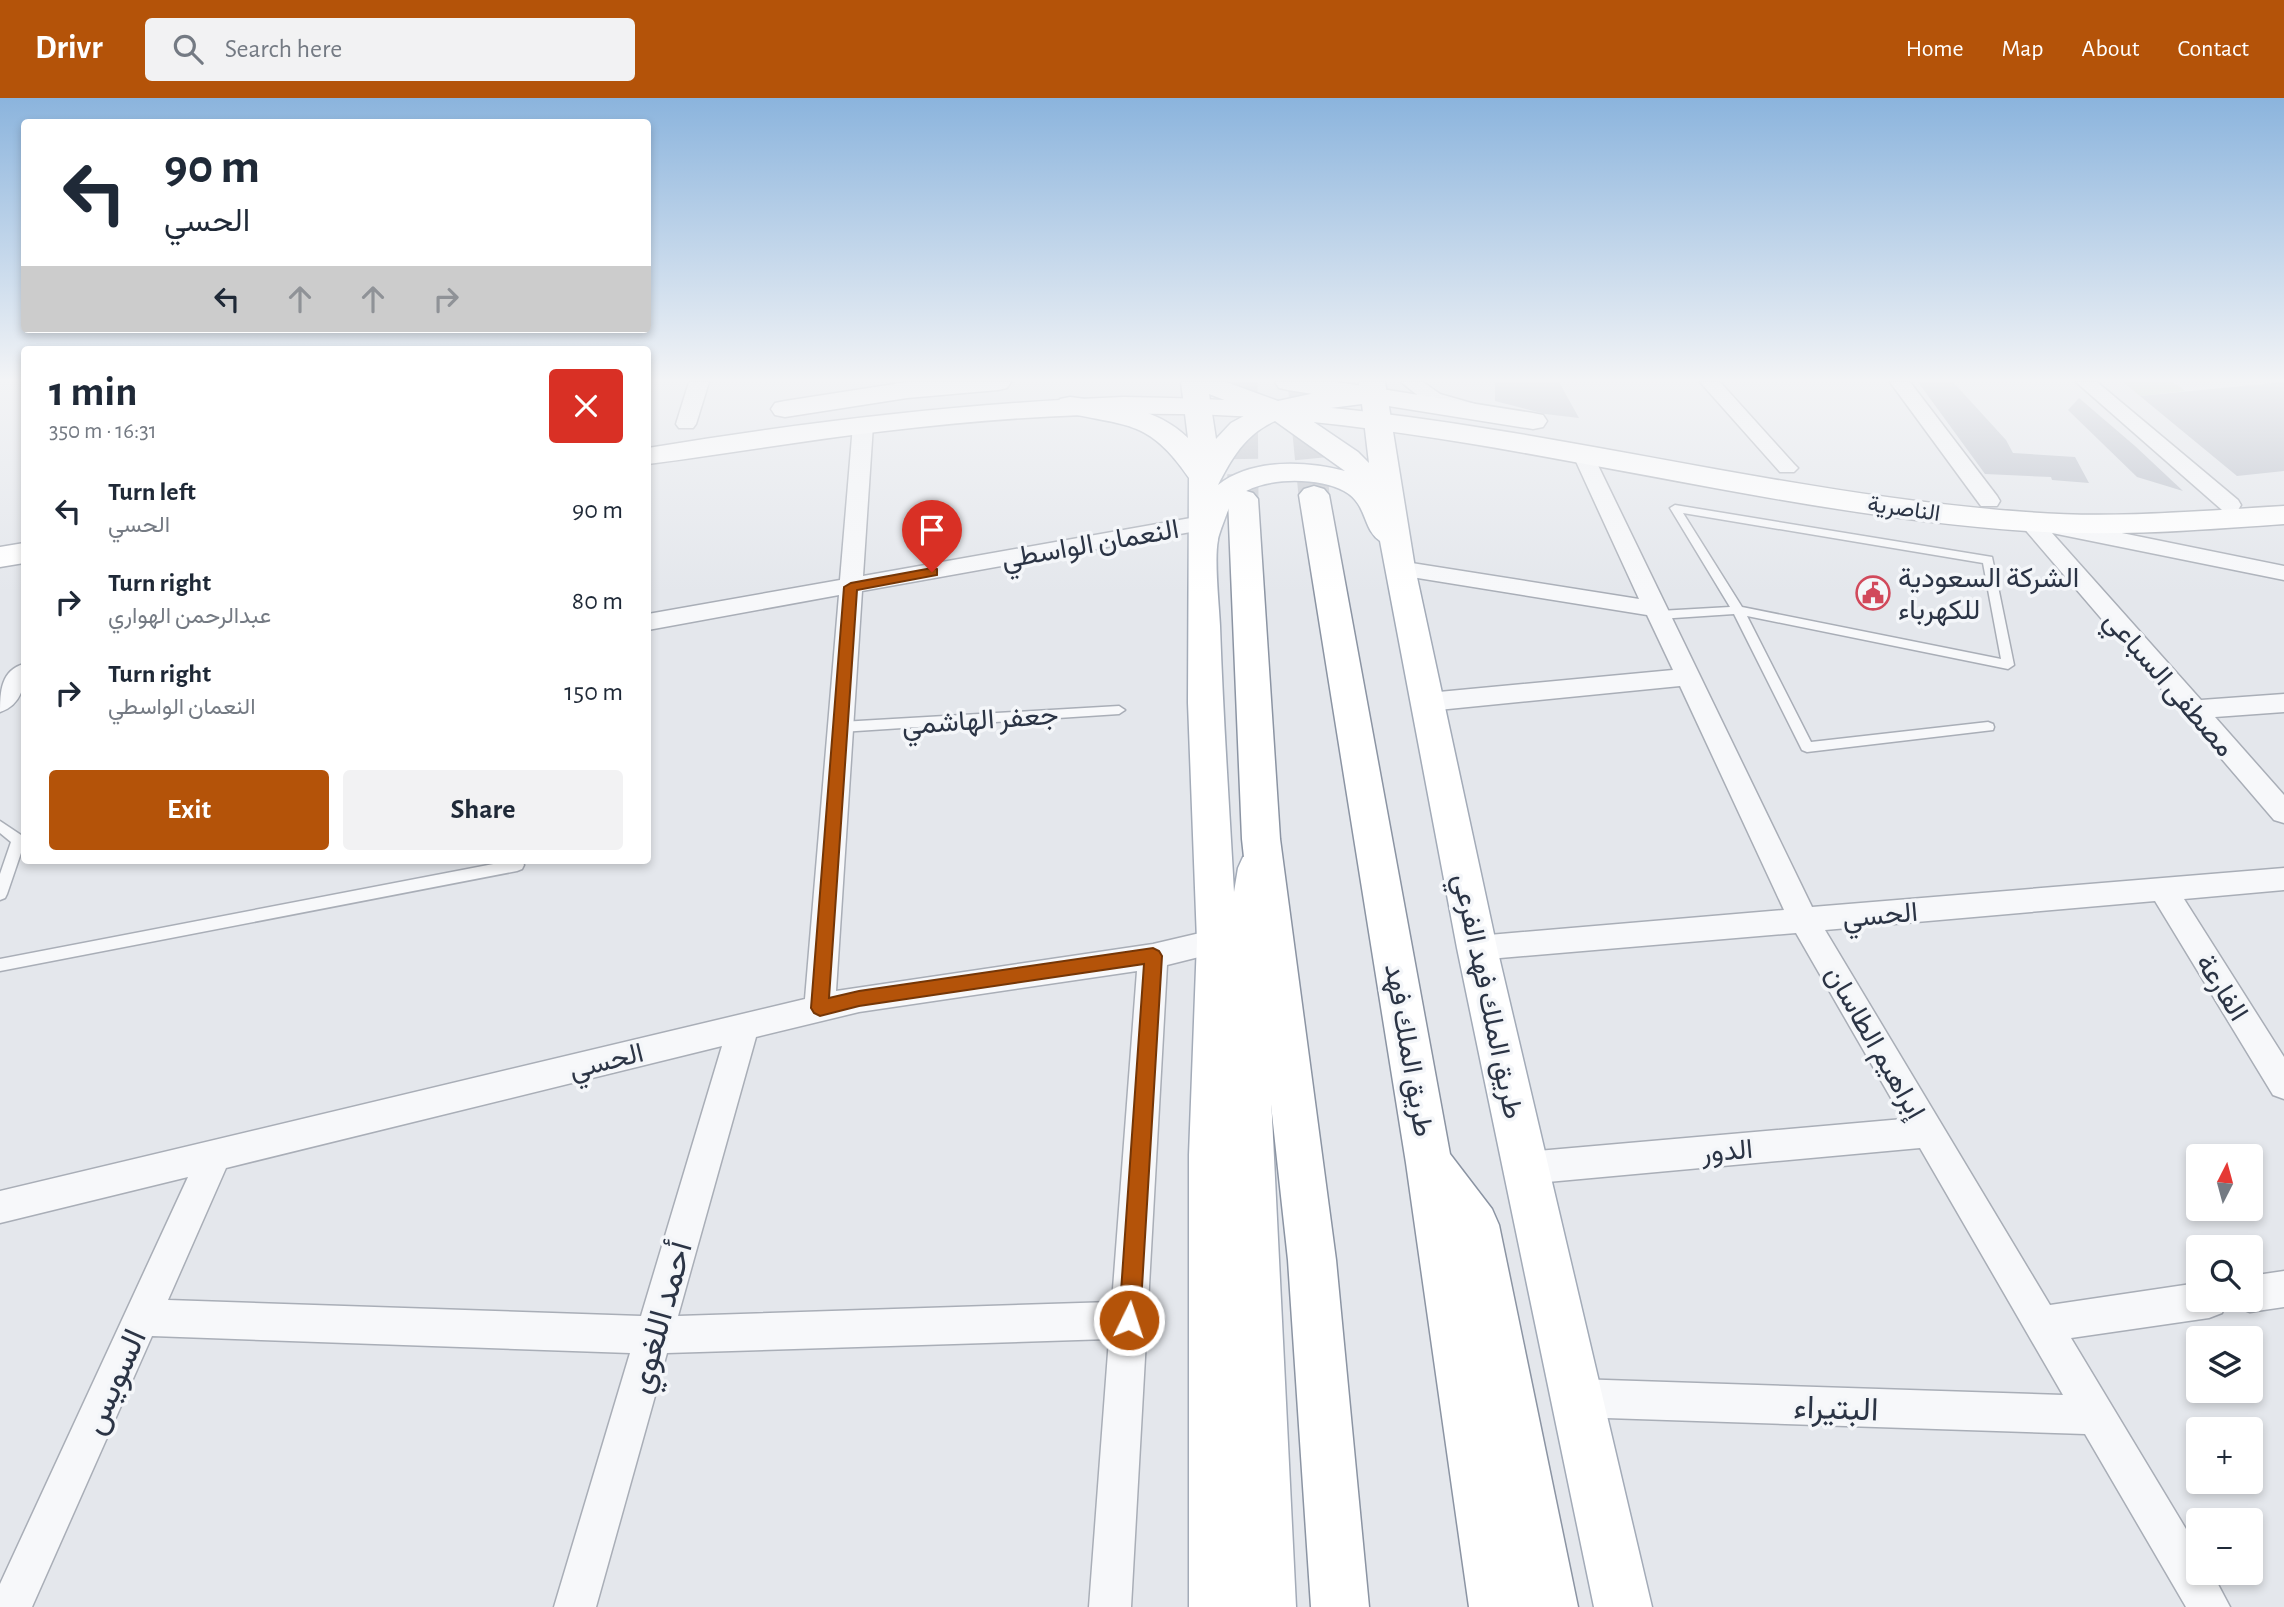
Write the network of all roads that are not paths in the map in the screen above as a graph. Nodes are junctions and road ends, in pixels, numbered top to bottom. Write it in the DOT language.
graph roads {
  1 [pos="673,452"];
  2 [pos="861,452"];
  3 [pos="1187,452"];
  4 [pos="1205,452"];
  5 [pos="1226,452"];
  6 [pos="1340,452"];
  7 [pos="1389,452"];
  8 [pos="1574,452"];
  9 [pos="1703,452"];
  10 [pos="1773,452"];
  11 [pos="1953,452"];
  12 [pos="2168,452"];
  13 [pos="1583,455"];
  14 [pos="651,456"];
  15 [pos="1787,468"];
  16 [pos="1224,490"];
  17 [pos="1314,495"];
  18 [pos="1989,501"];
  19 [pos="2284,502"];
  20 [pos="2230,505"];
  21 [pos="2284,515"];
  22 [pos="2030,521"];
  23 [pos="21,526"];
  24 [pos="0,530"];
  25 [pos="1203,534"];
  26 [pos="1397,553"];
  27 [pos="21,554"];
  28 [pos="0,557"];
  29 [pos="2284,573"];
  30 [pos="851,587"];
  31 [pos="1738,610"];
  32 [pos="1657,612"];
  33 [pos="651,621"];
  34 [pos="21,676"];
  35 [pos="1688,677"];
  36 [pos="1428,702"];
  37 [pos="0,703"];
  38 [pos="2284,703"];
  39 [pos="1119,710"];
  40 [pos="2193,710"];
  41 [pos="841,727"];
  42 [pos="1988,727"];
  43 [pos="2284,813"];
  44 [pos="1,829"];
  45 [pos="1261,839"];
  46 [pos="517,865"];
  47 [pos="2284,879"];
  48 [pos="2162,889"];
  49 [pos="0,894"];
  50 [pos="1804,921"];
  51 [pos="1217,941"];
  52 [pos="1477,948"];
  53 [pos="1153,956"];
  54 [pos="0,965"];
  55 [pos="820,1008"];
  56 [pos="743,1027"];
  57 [pos="2284,1085"];
  58 [pos="1929,1132"];
  59 [pos="215,1155"];
  60 [pos="1429,1163"];
  61 [pos="1526,1168"];
  62 [pos="0,1207"];
  63 [pos="2284,1289"];
  64 [pos="2263,1292"];
  65 [pos="2186,1303"];
  66 [pos="142,1317"];
  67 [pos="1129,1320"];
  68 [pos="2042,1324"];
  69 [pos="653,1335"];
  70 [pos="1576,1398"];
  71 [pos="2096,1415"];
  72 [pos="12,1607"];
  73 [pos="575,1607"];
  74 [pos="1110,1607"];
  75 [pos="1219,1607"];
  76 [pos="1267,1607"];
  77 [pos="1340,1607"];
  78 [pos="1498,1607"];
  79 [pos="1549,1607"];
  80 [pos="1623,1607"];
  81 [pos="2209,1607"];
  1 -- 14 [label="main road"];
  2 -- 30 [label="street"];
  3 -- 16 [label="main road"];
  4 -- 16 [label="main road"];
  5 -- 16 [label="main road"];
  6 -- 26 [label="main road"];
  7 -- 26 [label="main road, طريق الملك فهد الفرعي"];
  8 -- 13 [label="main road, الناصرية"];
  9 -- 15 [label="main road, الناصرية"];
  10 -- 15 [label="street"];
  11 -- 18 [label="street"];
  12 -- 20 [label="street"];
  13 -- 22 [label="main road, الناصرية"];
  13 -- 32 [label="street, إبراهيم الطاسان"];
  15 -- 18 [label="main road, الناصرية"];
  16 -- 25 [label="main road"];
  16 -- 45 [label="main road"];
  17 -- 60 [label="main road, طريق الملك فهد"];
  18 -- 20 [label="main road, الناصرية"];
  19 -- 20 [label="main road, الناصرية"];
  21 -- 22 [label="main road, الناصرية"];
  22 -- 29 [label="street"];
  22 -- 40 [label="street, مصطفى السباعي"];
  23 -- 24 [label="main road"];
  25 -- 26 [label="main road"];
  25 -- 30 [label="street, النعمان الواسطي"];
  25 -- 51 [label="main road"];
  26 -- 32 [label="street"];
  26 -- 36 [label="main road, طريق الملك فهد الفرعي"];
  27 -- 28 [label="main road"];
  30 -- 33 [label="street, النعمان الواسطي"];
  30 -- 41 [label="street"];
  31 -- 31 [label="lane"];
  31 -- 32 [label="lane"];
  31 -- 42 [label="lane"];
  32 -- 35 [label="street, إبراهيم الطاسان"];
  34 -- 37 [label="street"];
  35 -- 36 [label="street"];
  35 -- 50 [label="street, إبراهيم الطاسان"];
  36 -- 52 [label="main road, طريق الملك فهد الفرعي"];
  38 -- 40 [label="street"];
  39 -- 41 [label="lane, جعفر الهاشمي"];
  40 -- 43 [label="street, مصطفى السباعي"];
  41 -- 55 [label="street"];
  44 -- 49 [label="lane"];
  45 -- 76 [label="main road"];
  45 -- 77 [label="main road"];
  46 -- 54 [label="lane"];
  47 -- 48 [label="street, الحسي"];
  48 -- 50 [label="street, الحسي"];
  48 -- 57 [label="street, الفارعة"];
  50 -- 52 [label="street, الحسي"];
  50 -- 58 [label="street, إبراهيم الطاسان"];
  51 -- 53 [label="street, الحسي"];
  51 -- 75 [label="main road"];
  52 -- 61 [label="main road, طريق الملك فهد الفرعي"];
  53 -- 55 [label="street, الحسي"];
  53 -- 67 [label="street"];
  55 -- 56 [label="street, الحسي"];
  56 -- 59 [label="street, الحسي"];
  56 -- 69 [label="street, أحمد اللغوي"];
  58 -- 61 [label="street, الدور"];
  58 -- 68 [label="street, إبراهيم الطاسان"];
  59 -- 62 [label="street, الحسي"];
  59 -- 66 [label="street, السويس"];
  60 -- 78 [label="main road, طريق الملك فهد"];
  60 -- 79 [label="main road"];
  61 -- 70 [label="main road, طريق الملك فهد الفرعي"];
  63 -- 64 [label="street"];
  65 -- 68 [label="street"];
  66 -- 69 [label="street"];
  66 -- 72 [label="street, السويس"];
  67 -- 69 [label="street"];
  67 -- 74 [label="street"];
  68 -- 71 [label="street, إبراهيم الطاسان"];
  69 -- 73 [label="street, أحمد اللغوي"];
  70 -- 71 [label="street, البتيراء"];
  70 -- 80 [label="main road, طريق الملك فهد الفرعي"];
  71 -- 81 [label="street, إبراهيم الطاسان"];
}
